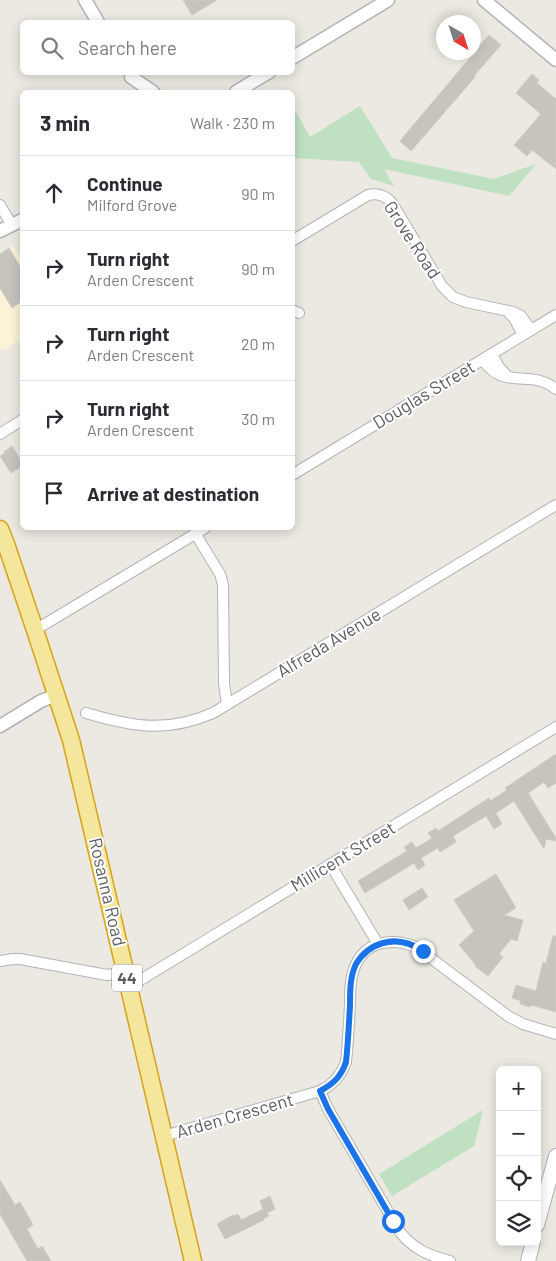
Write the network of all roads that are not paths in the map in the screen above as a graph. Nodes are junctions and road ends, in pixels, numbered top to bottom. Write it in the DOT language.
graph roads {
  1 [pos="85,0"];
  2 [pos="388,0"];
  3 [pos="484,0"];
  4 [pos="97,20"];
  5 [pos="295,56"];
  6 [pos="556,60"];
  7 [pos="130,75"];
  8 [pos="264,75"];
  9 [pos="145,90"];
  10 [pos="239,90"];
  11 [pos="0,205"];
  12 [pos="17,222"];
  13 [pos="0,231"];
  14 [pos="295,239"];
  15 [pos="556,315"];
  16 [pos="527,332"];
  17 [pos="492,354"];
  18 [pos="482,360"];
  19 [pos="507,377"];
  20 [pos="556,389"];
  21 [pos="20,421"];
  22 [pos="0,434"];
  23 [pos="295,473"];
  24 [pos="556,505"];
  25 [pos="0,528"];
  26 [pos="202,530"];
  27 [pos="195,534"];
  28 [pos="35,630"];
  29 [pos="57,695"];
  30 [pos="227,705"];
  31 [pos="86,712"];
  32 [pos="0,726"];
  33 [pos="556,727"];
  34 [pos="330,864"];
  35 [pos="378,944"];
  36 [pos="0,962"];
  37 [pos="127,979"];
  38 [pos="556,1034"];
  39 [pos="320,1091"];
  40 [pos="164,1136"];
  41 [pos="556,1156"];
  42 [pos="541,1210"];
  43 [pos="532,1246"];
  44 [pos="193,1261"];
  45 [pos="450,1261"];
  46 [pos="528,1261"];
  1 -- 4 [label="street"];
  2 -- 5 [label="street"];
  3 -- 6 [label="street"];
  7 -- 9 [label="street"];
  8 -- 10 [label="street"];
  11 -- 12 [label="street"];
  12 -- 13 [label="street"];
  14 -- 16 [label="street, Grove Road"];
  15 -- 16 [label="street, Douglas Street"];
  16 -- 17 [label="street, Douglas Street"];
  17 -- 18 [label="street, Douglas Street"];
  17 -- 19 [label="street"];
  18 -- 19 [label="street"];
  18 -- 23 [label="street, Douglas Street"];
  19 -- 20 [label="street"];
  21 -- 22 [label="street"];
  24 -- 30 [label="street, Alfreda Avenue"];
  25 -- 28 [label="highway, Rosanna Road / 44"];
  26 -- 27 [label="street"];
  27 -- 28 [label="street"];
  27 -- 30 [label="street"];
  28 -- 29 [label="highway, Rosanna Road / 44"];
  29 -- 32 [label="street"];
  29 -- 37 [label="highway, Rosanna Road / 44"];
  30 -- 31 [label="street, Alfreda Avenue"];
  33 -- 34 [label="street, Millicent Street"];
  34 -- 35 [label="street"];
  34 -- 37 [label="street, Millicent Street"];
  35 -- 38 [label="street"];
  35 -- 39 [label="street, Arden Crescent"];
  36 -- 37 [label="street"];
  37 -- 40 [label="highway, Rosanna Road / 44"];
  39 -- 40 [label="street, Arden Crescent"];
  39 -- 45 [label="street"];
  40 -- 44 [label="highway, Rosanna Road / 44"];
  41 -- 42 [label="main road"];
  43 -- 46 [label="main road"];
}
